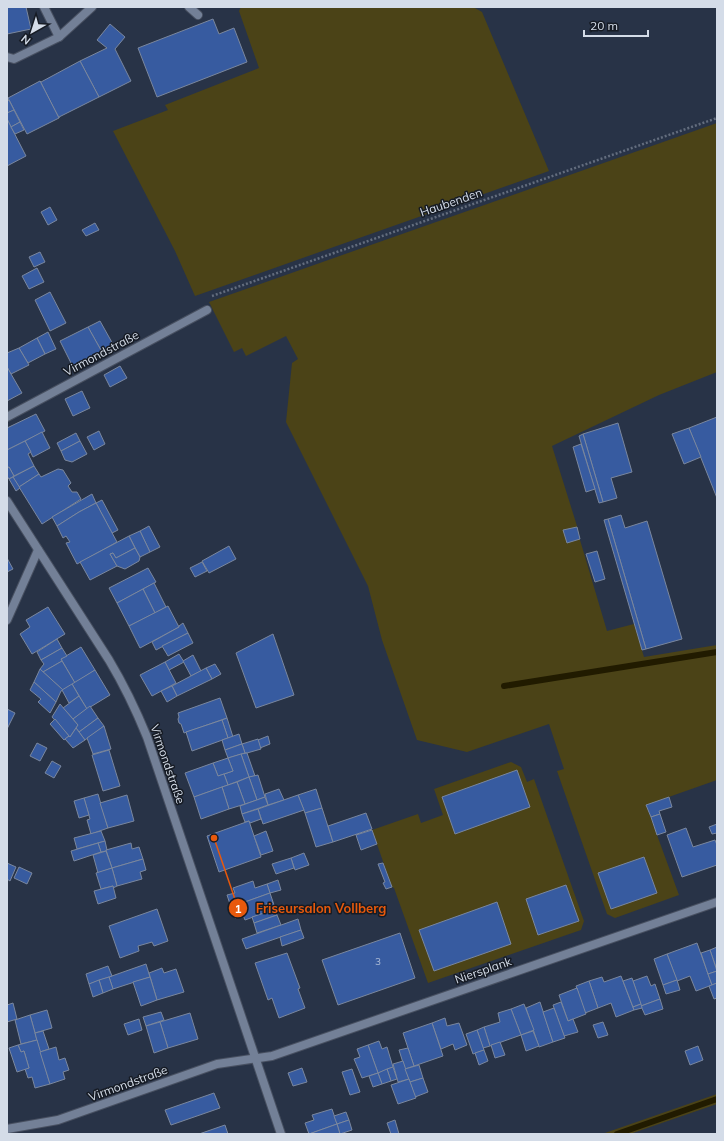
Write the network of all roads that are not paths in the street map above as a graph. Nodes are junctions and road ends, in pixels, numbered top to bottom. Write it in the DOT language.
graph roads {
  1 [pos="44,7"];
  2 [pos="92,7"];
  3 [pos="189,7"];
  4 [pos="198,15"];
  5 [pos="59,37"];
  6 [pos="7,57"];
  7 [pos="206,310"];
  8 [pos="7,418"];
  9 [pos="7,501"];
  10 [pos="38,550"];
  11 [pos="7,620"];
  12 [pos="717,902"];
  13 [pos="256,1059"];
  14 [pos="7,1129"];
  15 [pos="281,1134"];
  1 -- 5 [label="street"];
  2 -- 5 [label="street"];
  3 -- 4 [label="street"];
  5 -- 6 [label="street"];
  7 -- 8 [label="street, Virmondstraße"];
  9 -- 10 [label="street, Virmondstraße"];
  10 -- 11 [label="street"];
  10 -- 13 [label="street, Virmondstraße"];
  12 -- 13 [label="street, Niersplank"];
  13 -- 14 [label="street, Virmondstraße"];
  13 -- 15 [label="street, Virmondstraße"];
}
